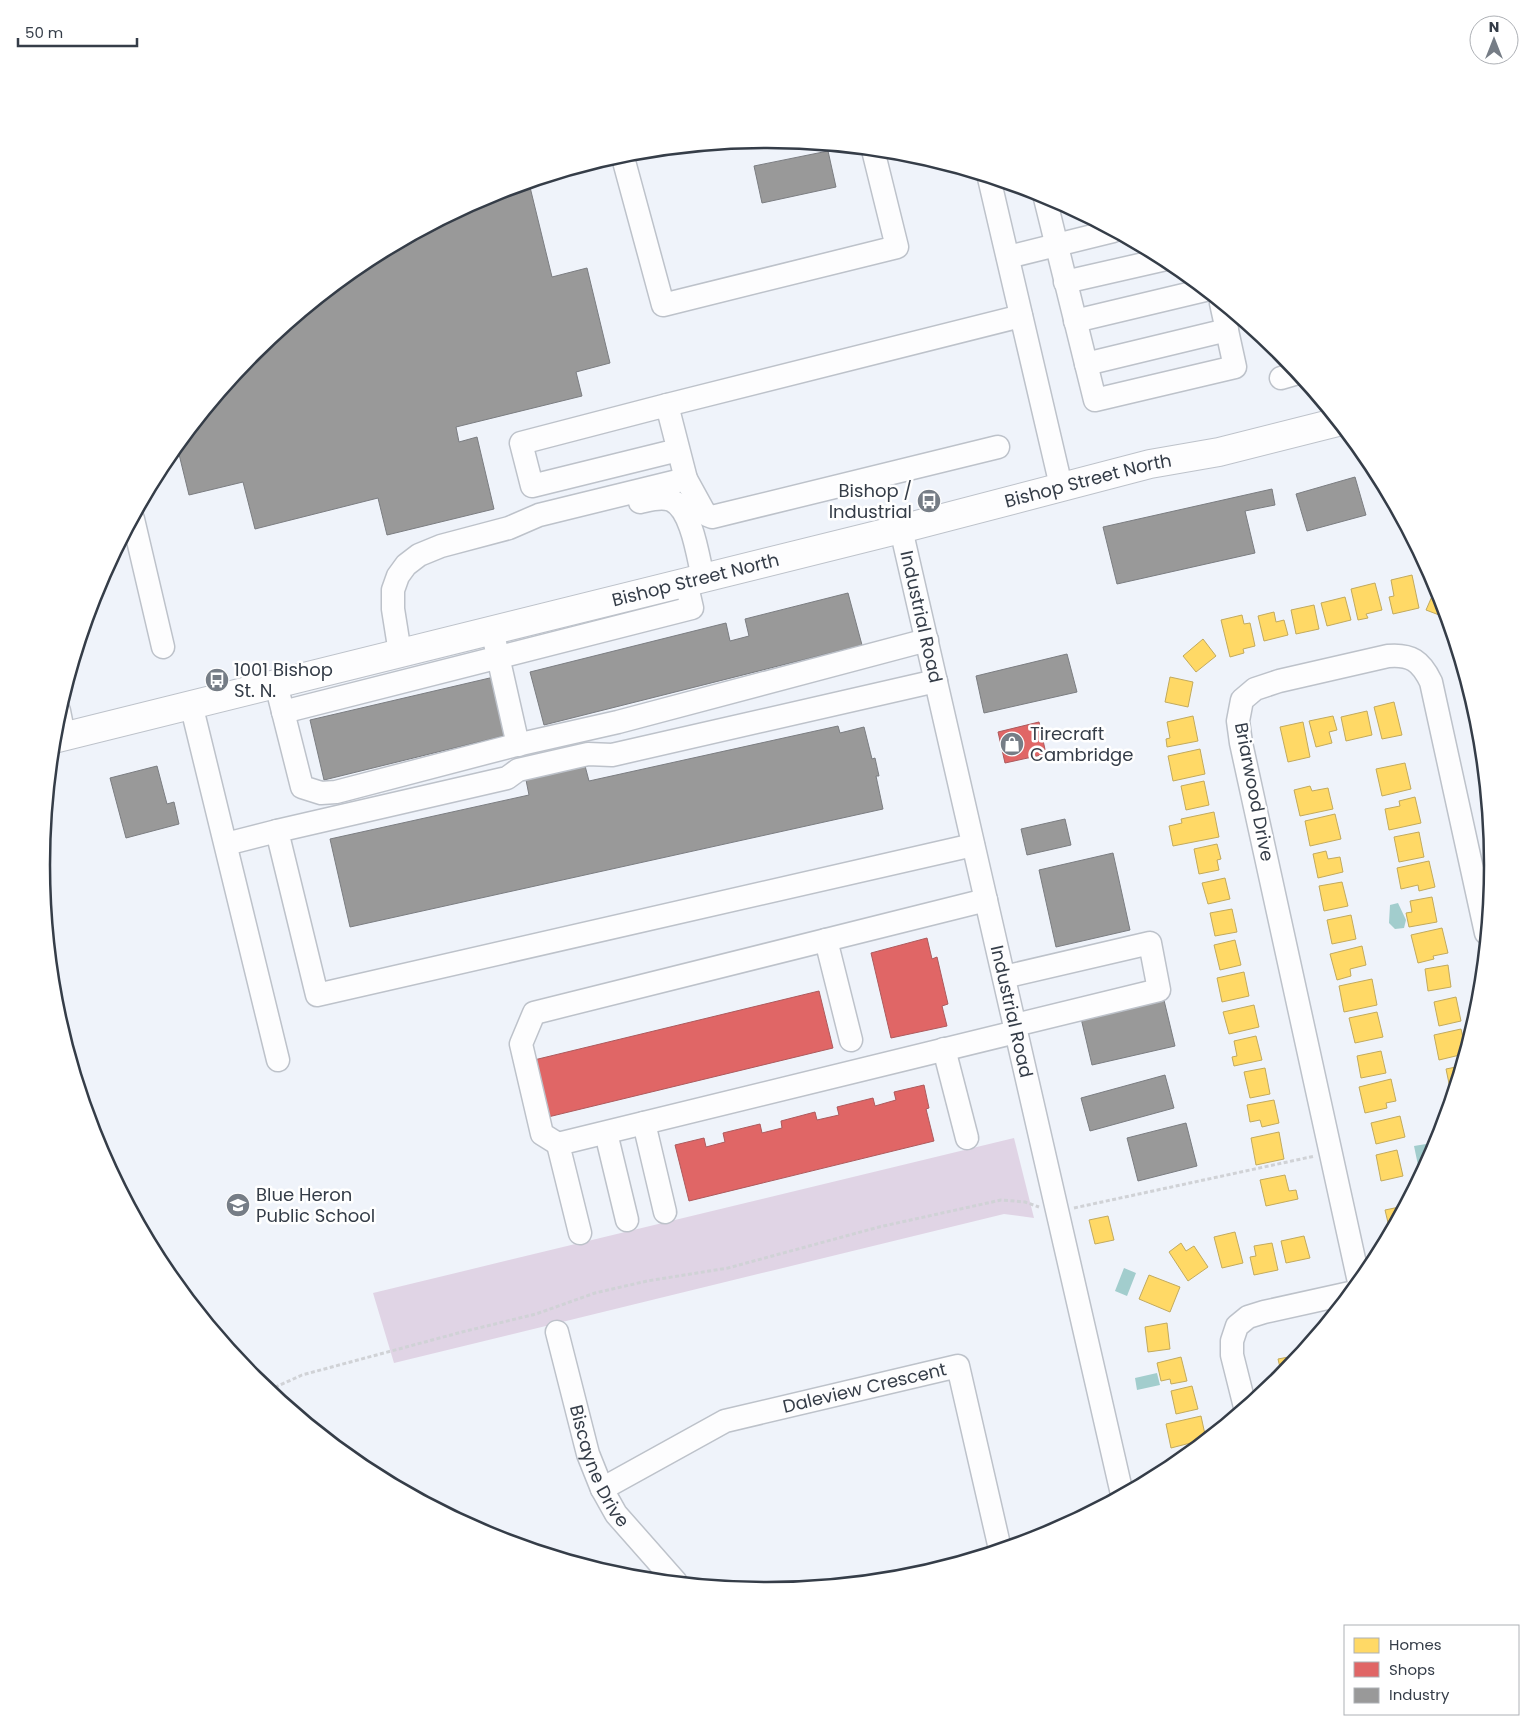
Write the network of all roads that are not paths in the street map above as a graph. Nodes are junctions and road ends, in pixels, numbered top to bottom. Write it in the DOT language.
graph roads {
  1 [pos="875,156"];
  2 [pos="624,163"];
  3 [pos="990,184"];
  4 [pos="1047,206"];
  5 [pos="1105,233"];
  6 [pos="1056,245"];
  7 [pos="1008,257"];
  8 [pos="1154,262"];
  9 [pos="1066,282"];
  10 [pos="1197,292"];
  11 [pos="1223,312"];
  12 [pos="1021,316"];
  13 [pos="1075,320"];
  14 [pos="1227,330"];
  15 [pos="1086,364"];
  16 [pos="666,405"];
  17 [pos="1332,424"];
  18 [pos="998,447"];
  19 [pos="678,450"];
  20 [pos="686,479"];
  21 [pos="1061,486"];
  22 [pos="135,527"];
  23 [pos="509,528"];
  24 [pos="901,529"];
  25 [pos="694,580"];
  26 [pos="492,630"];
  27 [pos="927,640"];
  28 [pos="164,647"];
  29 [pos="400,653"];
  30 [pos="498,657"];
  31 [pos="936,681"];
  32 [pos="276,684"];
  33 [pos="192,704"];
  34 [pos="283,712"];
  35 [pos="64,727"];
  36 [pos="518,745"];
  37 [pos="277,831"];
  38 [pos="226,844"];
  39 [pos="973,845"];
  40 [pos="986,900"];
  41 [pos="1482,914"];
  42 [pos="826,940"];
  43 [pos="1004,976"];
  44 [pos="1015,1028"];
  45 [pos="852,1040"];
  46 [pos="944,1049"];
  47 [pos="278,1060"];
  48 [pos="644,1123"];
  49 [pos="606,1132"];
  50 [pos="967,1138"];
  51 [pos="558,1144"];
  52 [pos="665,1212"];
  53 [pos="627,1220"];
  54 [pos="580,1233"];
  55 [pos="1357,1272"];
  56 [pos="1340,1295"];
  57 [pos="557,1332"];
  58 [pos="1243,1401"];
  59 [pos="1121,1489"];
  60 [pos="602,1490"];
  61 [pos="999,1543"];
  62 [pos="670,1576"];
  1 -- 2 [label="street"];
  3 -- 7 [label="street"];
  4 -- 6 [label="street"];
  5 -- 6 [label="street"];
  6 -- 7 [label="street"];
  6 -- 9 [label="street"];
  7 -- 12 [label="street"];
  8 -- 9 [label="street"];
  9 -- 13 [label="street"];
  10 -- 13 [label="street"];
  11 -- 14 [label="street"];
  12 -- 16 [label="street"];
  12 -- 21 [label="street"];
  13 -- 15 [label="street"];
  14 -- 15 [label="street"];
  14 -- 15 [label="street"];
  16 -- 19 [label="street"];
  16 -- 19 [label="street"];
  17 -- 21 [label="main road, Bishop Street North"];
  18 -- 20 [label="street"];
  19 -- 20 [label="street"];
  20 -- 23 [label="street"];
  21 -- 24 [label="main road, Bishop Street North"];
  22 -- 28 [label="street"];
  23 -- 25 [label="street"];
  23 -- 29 [label="street"];
  24 -- 25 [label="main road, Bishop Street North"];
  24 -- 27 [label="street, Industrial Road"];
  25 -- 26 [label="main road, Bishop Street North"];
  25 -- 30 [label="street"];
  26 -- 29 [label="main road, Bishop Street North"];
  26 -- 30 [label="street"];
  27 -- 31 [label="street, Industrial Road"];
  27 -- 36 [label="street"];
  29 -- 32 [label="main road, Bishop Street North"];
  30 -- 34 [label="street"];
  30 -- 36 [label="street"];
  31 -- 37 [label="street"];
  31 -- 39 [label="street, Industrial Road"];
  32 -- 33 [label="main road, Bishop Street North"];
  32 -- 34 [label="street"];
  33 -- 35 [label="main road, Bishop Street North"];
  33 -- 38 [label="street"];
  34 -- 36 [label="street"];
  37 -- 38 [label="street"];
  37 -- 39 [label="street"];
  38 -- 47 [label="street"];
  39 -- 40 [label="street, Industrial Road"];
  40 -- 42 [label="street"];
  40 -- 43 [label="street, Industrial Road"];
  41 -- 55 [label="street, Briarwood Drive"];
  42 -- 45 [label="street"];
  42 -- 51 [label="street"];
  43 -- 44 [label="street, Industrial Road"];
  43 -- 44 [label="street"];
  44 -- 46 [label="street"];
  44 -- 59 [label="street, Industrial Road"];
  46 -- 48 [label="street"];
  46 -- 50 [label="street"];
  48 -- 49 [label="street"];
  48 -- 52 [label="street"];
  49 -- 51 [label="street"];
  49 -- 53 [label="street"];
  51 -- 54 [label="street"];
  56 -- 58 [label="street"];
  57 -- 60 [label="street, Biscayne Drive"];
  60 -- 61 [label="street, Daleview Crescent"];
  60 -- 62 [label="street, Biscayne Drive"];
}
